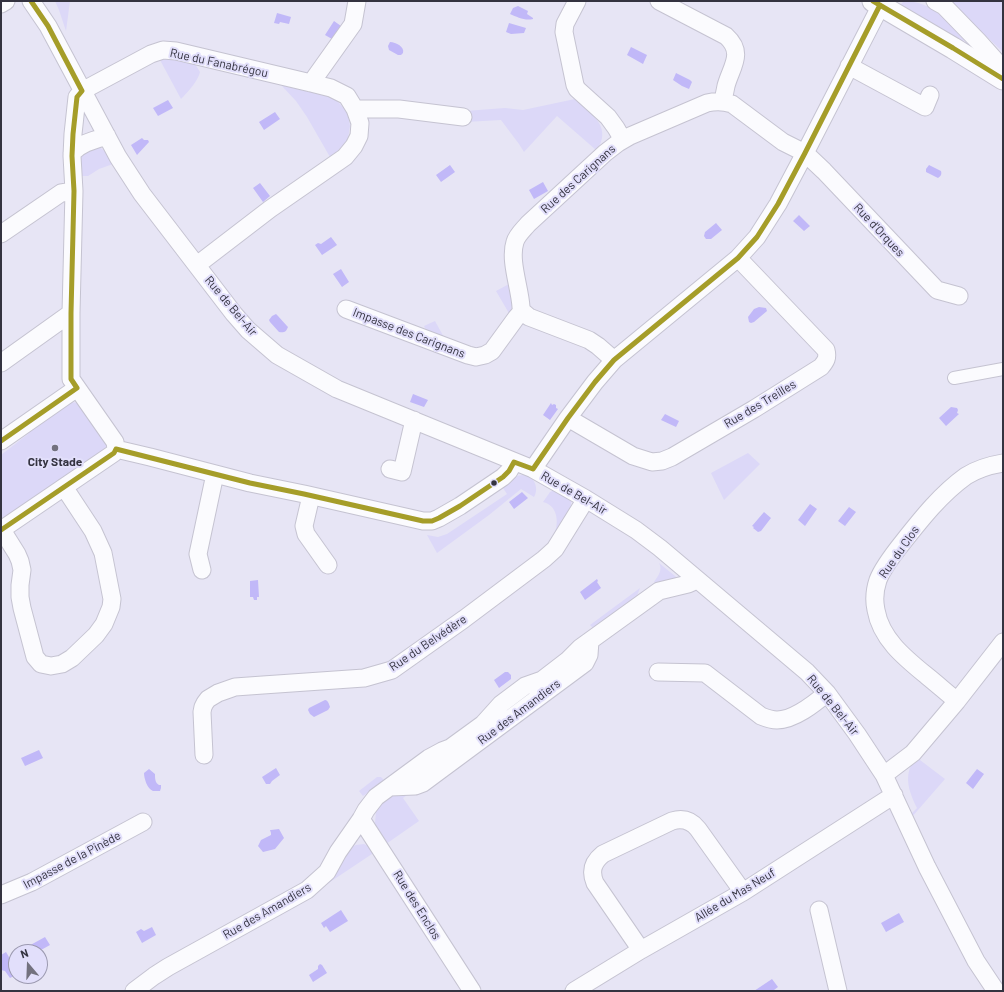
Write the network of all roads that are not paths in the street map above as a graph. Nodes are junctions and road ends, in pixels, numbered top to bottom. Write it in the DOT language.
graph roads {
  1 [pos="6,1"];
  2 [pos="31,1"];
  3 [pos="357,1"];
  4 [pos="577,1"];
  5 [pos="659,1"];
  6 [pos="935,1"];
  7 [pos="879,2"];
  8 [pos="1,4"];
  9 [pos="849,66"];
  10 [pos="1003,69"];
  11 [pos="1003,79"];
  12 [pos="311,83"];
  13 [pos="82,91"];
  14 [pos="724,101"];
  15 [pos="925,106"];
  16 [pos="355,109"];
  17 [pos="463,117"];
  18 [pos="107,136"];
  19 [pos="622,140"];
  20 [pos="72,153"];
  21 [pos="805,153"];
  22 [pos="74,191"];
  23 [pos="1,234"];
  24 [pos="738,258"];
  25 [pos="197,265"];
  26 [pos="959,296"];
  27 [pos="346,309"];
  28 [pos="522,311"];
  29 [pos="71,312"];
  30 [pos="614,360"];
  31 [pos="1,364"];
  32 [pos="1003,370"];
  33 [pos="954,378"];
  34 [pos="77,388"];
  35 [pos="568,418"];
  36 [pos="414,420"];
  37 [pos="1,440"];
  38 [pos="116,449"];
  39 [pos="514,462"];
  40 [pos="1003,463"];
  41 [pos="533,469"];
  42 [pos="390,470"];
  43 [pos="215,474"];
  44 [pos="64,487"];
  45 [pos="311,496"];
  46 [pos="586,499"];
  47 [pos="1,530"];
  48 [pos="328,565"];
  49 [pos="202,570"];
  50 [pos="697,580"];
  51 [pos="1003,642"];
  52 [pos="658,672"];
  53 [pos="826,693"];
  54 [pos="957,701"];
  55 [pos="204,755"];
  56 [pos="884,775"];
  57 [pos="894,795"];
  58 [pos="361,819"];
  59 [pos="143,822"];
  60 [pos="743,892"];
  61 [pos="1,895"];
  62 [pos="819,910"];
  63 [pos="642,950"];
  64 [pos="134,991"];
  65 [pos="472,991"];
  66 [pos="574,991"];
  67 [pos="838,991"];
  68 [pos="996,991"];
  1 -- 8 [label="street"];
  2 -- 13 [label="street, Rue de Bel-Air"];
  3 -- 12 [label="street"];
  4 -- 19 [label="street"];
  5 -- 14 [label="street"];
  6 -- 10 [label="street"];
  7 -- 9 [label="street"];
  7 -- 11 [label="street"];
  9 -- 15 [label="street"];
  9 -- 21 [label="street"];
  12 -- 13 [label="street, Rue du Fanabrégou"];
  12 -- 16 [label="street, Rue du Fanabrégou"];
  13 -- 18 [label="street, Rue de Bel-Air"];
  13 -- 20 [label="street"];
  14 -- 19 [label="street, Rue des Carignans"];
  14 -- 21 [label="street"];
  16 -- 17 [label="street"];
  16 -- 25 [label="street, Rue du Fanabrégou"];
  18 -- 20 [label="street"];
  18 -- 25 [label="street, Rue de Bel-Air"];
  19 -- 28 [label="street, Rue des Carignans"];
  20 -- 22 [label="street"];
  21 -- 24 [label="street"];
  21 -- 26 [label="street, Rue d'Orques"];
  22 -- 23 [label="street"];
  22 -- 29 [label="street"];
  24 -- 30 [label="street"];
  24 -- 35 [label="street, Rue des Treilles"];
  25 -- 36 [label="street, Rue de Bel-Air"];
  27 -- 28 [label="street, Impasse des Carignans"];
  28 -- 30 [label="street"];
  29 -- 31 [label="street"];
  29 -- 34 [label="street"];
  30 -- 35 [label="street"];
  32 -- 33 [label="street"];
  34 -- 37 [label="street"];
  34 -- 38 [label="street"];
  35 -- 41 [label="street"];
  36 -- 39 [label="street, Rue de Bel-Air"];
  36 -- 42 [label="street"];
  38 -- 43 [label="street"];
  38 -- 44 [label="street"];
  39 -- 41 [label="street, Rue de Bel-Air"];
  39 -- 45 [label="street"];
  40 -- 54 [label="street, Rue du Clos"];
  41 -- 46 [label="street, Rue de Bel-Air"];
  43 -- 45 [label="street"];
  43 -- 49 [label="street"];
  44 -- 47 [label="street"];
  44 -- 47 [label="street"];
  45 -- 48 [label="street"];
  46 -- 50 [label="street, Rue de Bel-Air"];
  46 -- 55 [label="street, Rue du Belvédère"];
  50 -- 53 [label="street, Rue de Bel-Air"];
  50 -- 58 [label="street, Rue des Amandiers"];
  51 -- 54 [label="street"];
  52 -- 53 [label="street"];
  53 -- 56 [label="street, Rue de Bel-Air"];
  54 -- 56 [label="street"];
  56 -- 57 [label="street, Rue de Bel-Air"];
  57 -- 60 [label="street, Allée du Mas Neuf"];
  57 -- 68 [label="street, Rue de Bel-Air"];
  58 -- 64 [label="street, Rue des Amandiers"];
  58 -- 65 [label="street, Rue des Enclos"];
  59 -- 61 [label="street, Impasse de la Pinède"];
  60 -- 63 [label="street, Allée du Mas Neuf"];
  60 -- 63 [label="street"];
  62 -- 67 [label="street"];
  63 -- 66 [label="street, Allée du Mas Neuf"];
}
